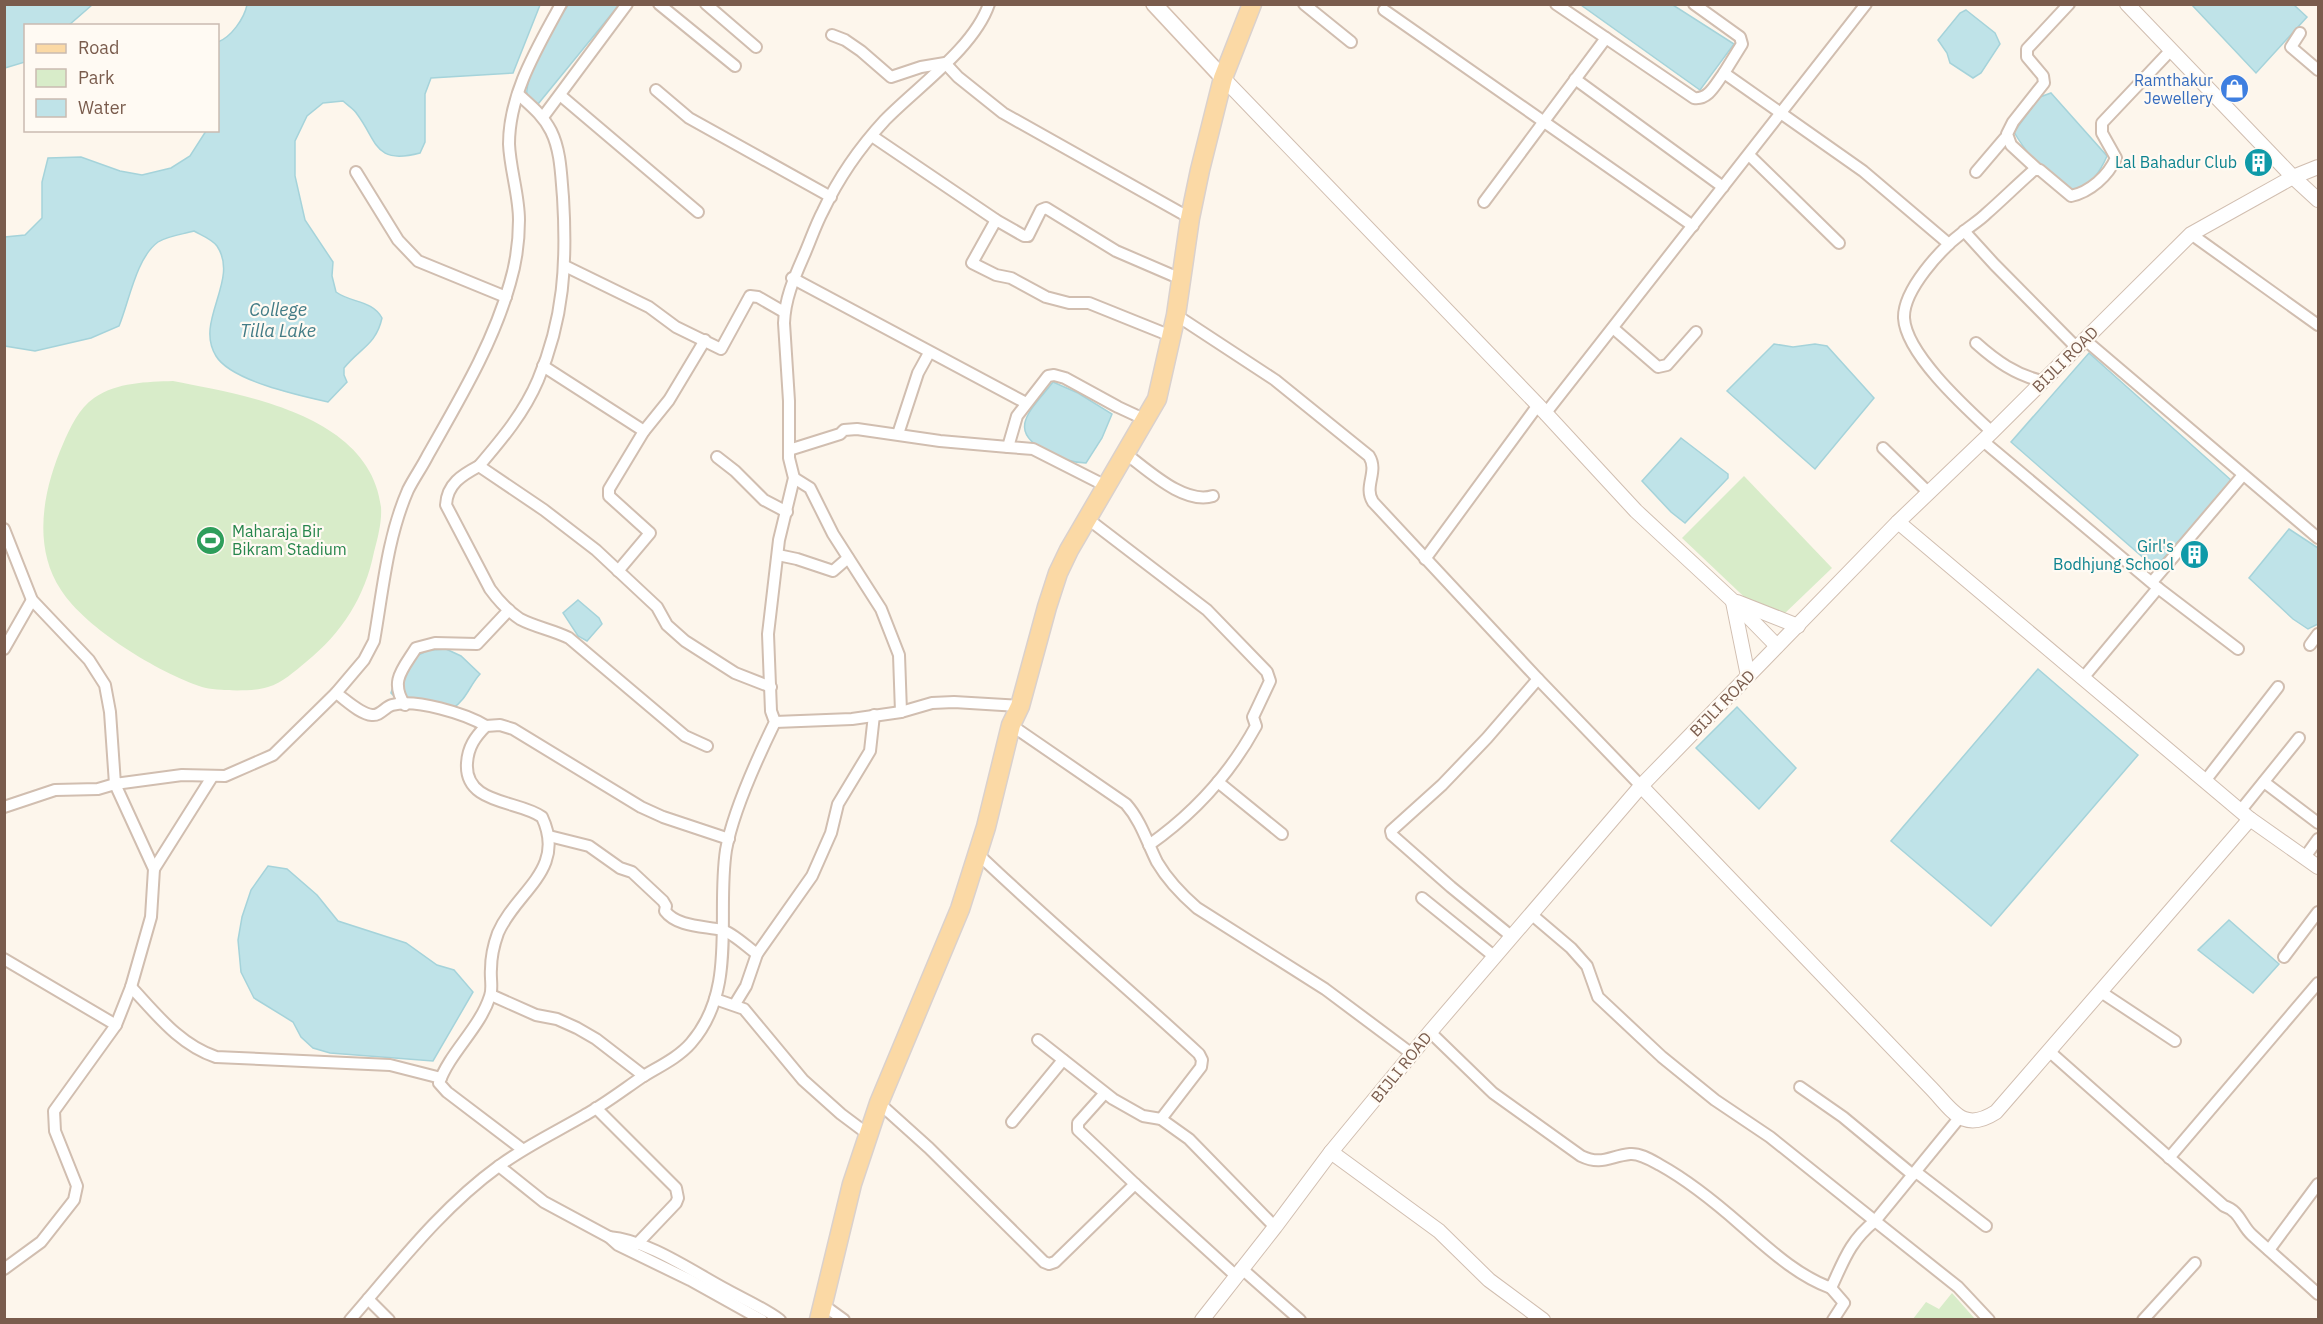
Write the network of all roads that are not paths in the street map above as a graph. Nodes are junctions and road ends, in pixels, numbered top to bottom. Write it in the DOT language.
graph roads {
  1 [pos="561,4"];
  2 [pos="627,4"];
  3 [pos="659,4"];
  4 [pos="706,4"];
  5 [pos="988,4"];
  6 [pos="1154,4"];
  7 [pos="1252,4"];
  8 [pos="1304,4"];
  9 [pos="1557,4"];
  10 [pos="1695,4"];
  11 [pos="1866,4"];
  12 [pos="2068,4"];
  13 [pos="2127,4"];
  14 [pos="1384,10"];
  15 [pos="2300,33"];
  16 [pos="832,35"];
  17 [pos="1606,38"];
  18 [pos="1351,42"];
  19 [pos="756,47"];
  20 [pos="2171,50"];
  21 [pos="945,63"];
  22 [pos="735,66"];
  23 [pos="2319,70"];
  24 [pos="1724,73"];
  25 [pos="1223,78"];
  26 [pos="1575,80"];
  27 [pos="656,90"];
  28 [pos="518,94"];
  29 [pos="560,95"];
  30 [pos="1781,113"];
  31 [pos="543,117"];
  32 [pos="1544,122"];
  33 [pos="872,136"];
  34 [pos="2008,139"];
  35 [pos="1749,155"];
  36 [pos="2319,167"];
  37 [pos="2037,169"];
  38 [pos="356,172"];
  39 [pos="1976,172"];
  40 [pos="2293,177"];
  41 [pos="1723,187"];
  42 [pos="831,196"];
  43 [pos="2319,200"];
  44 [pos="1484,202"];
  45 [pos="698,212"];
  46 [pos="1190,218"];
  47 [pos="996,220"];
  48 [pos="1693,226"];
  49 [pos="1964,231"];
  50 [pos="2191,234"];
  51 [pos="1839,243"];
  52 [pos="1949,244"];
  53 [pos="565,266"];
  54 [pos="792,278"];
  55 [pos="1181,279"];
  56 [pos="506,297"];
  57 [pos="784,312"];
  58 [pos="1176,315"];
  59 [pos="2319,325"];
  60 [pos="1613,328"];
  61 [pos="1696,332"];
  62 [pos="1172,336"];
  63 [pos="705,340"];
  64 [pos="1976,343"];
  65 [pos="2080,343"];
  66 [pos="929,353"];
  67 [pos="543,366"];
  68 [pos="2042,381"];
  69 [pos="1026,403"];
  70 [pos="1541,410"];
  71 [pos="1146,420"];
  72 [pos="644,431"];
  73 [pos="898,434"];
  74 [pos="1988,437"];
  75 [pos="1008,447"];
  76 [pos="1883,448"];
  77 [pos="789,450"];
  78 [pos="1126,454"];
  79 [pos="717,457"];
  80 [pos="479,466"];
  81 [pos="2242,475"];
  82 [pos="794,478"];
  83 [pos="1106,486"];
  84 [pos="1929,493"];
  85 [pos="1213,496"];
  86 [pos="787,512"];
  87 [pos="1088,519"];
  88 [pos="1898,522"];
  89 [pos="4,529"];
  90 [pos="2319,538"];
  91 [pos="778,555"];
  92 [pos="848,558"];
  93 [pos="1425,559"];
  94 [pos="618,572"];
  95 [pos="2155,585"];
  96 [pos="32,600"];
  97 [pos="1732,600"];
  98 [pos="509,610"];
  99 [pos="1798,626"];
  100 [pos="2319,634"];
  101 [pos="2310,645"];
  102 [pos="1778,646"];
  103 [pos="4,649"];
  104 [pos="2238,649"];
  105 [pos="1748,676"];
  106 [pos="2083,678"];
  107 [pos="1538,679"];
  108 [pos="771,687"];
  109 [pos="2278,687"];
  110 [pos="336,693"];
  111 [pos="405,705"];
  112 [pos="1020,706"];
  113 [pos="901,712"];
  114 [pos="874,715"];
  115 [pos="775,722"];
  116 [pos="1011,725"];
  117 [pos="486,726"];
  118 [pos="2299,738"];
  119 [pos="707,746"];
  120 [pos="212,777"];
  121 [pos="2205,781"];
  122 [pos="1218,782"];
  123 [pos="2264,782"];
  124 [pos="115,784"];
  125 [pos="1641,786"];
  126 [pos="4,807"];
  127 [pos="2246,815"];
  128 [pos="2319,823"];
  129 [pos="1282,834"];
  130 [pos="549,836"];
  131 [pos="729,839"];
  132 [pos="2319,839"];
  133 [pos="1149,845"];
  134 [pos="978,854"];
  135 [pos="2305,857"];
  136 [pos="2319,867"];
  137 [pos="154,869"];
  138 [pos="1422,898"];
  139 [pos="2319,912"];
  140 [pos="1532,914"];
  141 [pos="723,930"];
  142 [pos="1511,936"];
  143 [pos="757,954"];
  144 [pos="1495,957"];
  145 [pos="2284,957"];
  146 [pos="4,960"];
  147 [pos="2319,983"];
  148 [pos="131,987"];
  149 [pos="2101,992"];
  150 [pos="491,995"];
  151 [pos="715,999"];
  152 [pos="735,1004"];
  153 [pos="116,1025"];
  154 [pos="1430,1032"];
  155 [pos="1038,1040"];
  156 [pos="2175,1041"];
  157 [pos="2050,1052"];
  158 [pos="1412,1054"];
  159 [pos="1063,1060"];
  160 [pos="644,1076"];
  161 [pos="441,1078"];
  162 [pos="1800,1087"];
  163 [pos="1104,1094"];
  164 [pos="879,1103"];
  165 [pos="596,1108"];
  166 [pos="1960,1117"];
  167 [pos="1161,1119"];
  168 [pos="1012,1122"];
  169 [pos="869,1135"];
  170 [pos="522,1149"];
  171 [pos="1331,1152"];
  172 [pos="2169,1158"];
  173 [pos="499,1166"];
  174 [pos="1914,1174"];
  175 [pos="1135,1184"];
  176 [pos="2319,1184"];
  177 [pos="1875,1221"];
  178 [pos="1986,1226"];
  179 [pos="1275,1227"];
  180 [pos="609,1238"];
  181 [pos="637,1244"];
  182 [pos="2269,1250"];
  183 [pos="2195,1263"];
  184 [pos="4,1269"];
  185 [pos="1238,1272"];
  186 [pos="1831,1288"];
  187 [pos="2319,1293"];
  188 [pos="368,1299"];
  189 [pos="820,1312"];
  190 [pos="350,1320"];
  191 [pos="389,1320"];
  192 [pos="762,1320"];
  193 [pos="780,1320"];
  194 [pos="844,1320"];
  195 [pos="1202,1320"];
  196 [pos="1299,1320"];
  197 [pos="1544,1320"];
  198 [pos="1833,1320"];
  199 [pos="1989,1320"];
  200 [pos="2143,1320"];
  1 -- 28 [label="street"];
  2 -- 29 [label="street"];
  3 -- 22 [label="street"];
  4 -- 19 [label="street"];
  5 -- 21 [label="street"];
  6 -- 25 [label="main road"];
  7 -- 25 [label="main road"];
  8 -- 18 [label="street"];
  9 -- 17 [label="street"];
  10 -- 24 [label="street"];
  11 -- 30 [label="street"];
  12 -- 34 [label="street"];
  13 -- 20 [label="street"];
  14 -- 32 [label="street"];
  15 -- 23 [label="street"];
  16 -- 21 [label="street"];
  17 -- 24 [label="street"];
  17 -- 26 [label="street"];
  20 -- 37 [label="street"];
  20 -- 40 [label="street"];
  21 -- 33 [label="street"];
  21 -- 46 [label="street"];
  24 -- 30 [label="street"];
  25 -- 46 [label="main road"];
  25 -- 70 [label="street"];
  26 -- 32 [label="street"];
  26 -- 41 [label="street"];
  27 -- 42 [label="street"];
  28 -- 31 [label="street"];
  28 -- 56 [label="street"];
  29 -- 31 [label="street"];
  29 -- 45 [label="street"];
  30 -- 35 [label="street"];
  30 -- 52 [label="street"];
  31 -- 53 [label="street"];
  32 -- 44 [label="street"];
  32 -- 48 [label="street"];
  33 -- 42 [label="street"];
  33 -- 47 [label="street"];
  34 -- 37 [label="street"];
  34 -- 39 [label="street"];
  35 -- 41 [label="street"];
  35 -- 51 [label="street"];
  36 -- 40 [label="street, BIJLI ROAD"];
  37 -- 49 [label="street"];
  38 -- 56 [label="street"];
  40 -- 43 [label="street"];
  40 -- 50 [label="street, BIJLI ROAD"];
  41 -- 48 [label="street"];
  42 -- 54 [label="street"];
  46 -- 55 [label="main road"];
  47 -- 55 [label="street"];
  47 -- 62 [label="street"];
  48 -- 60 [label="street"];
  49 -- 52 [label="street"];
  49 -- 65 [label="street"];
  50 -- 59 [label="street"];
  50 -- 65 [label="street, BIJLI ROAD"];
  52 -- 74 [label="street"];
  53 -- 63 [label="street"];
  53 -- 67 [label="street"];
  54 -- 57 [label="street"];
  54 -- 66 [label="street"];
  55 -- 58 [label="main road"];
  56 -- 110 [label="street"];
  57 -- 63 [label="street"];
  57 -- 77 [label="street"];
  58 -- 62 [label="main road"];
  58 -- 93 [label="street"];
  60 -- 61 [label="street"];
  60 -- 70 [label="street"];
  62 -- 71 [label="main road"];
  63 -- 72 [label="street"];
  64 -- 68 [label="street"];
  65 -- 68 [label="street, BIJLI ROAD"];
  65 -- 81 [label="street"];
  66 -- 69 [label="street"];
  66 -- 73 [label="street"];
  67 -- 72 [label="street"];
  67 -- 80 [label="street"];
  68 -- 74 [label="street, BIJLI ROAD"];
  69 -- 71 [label="street"];
  69 -- 75 [label="street"];
  70 -- 93 [label="street"];
  70 -- 97 [label="street"];
  71 -- 78 [label="main road"];
  72 -- 94 [label="street"];
  73 -- 75 [label="street"];
  73 -- 77 [label="street"];
  74 -- 84 [label="street, BIJLI ROAD"];
  74 -- 95 [label="street"];
  75 -- 83 [label="street"];
  76 -- 84 [label="street"];
  77 -- 82 [label="street"];
  78 -- 83 [label="main road"];
  78 -- 85 [label="street"];
  79 -- 86 [label="street"];
  80 -- 94 [label="street"];
  80 -- 98 [label="street"];
  81 -- 90 [label="street"];
  81 -- 95 [label="street"];
  82 -- 86 [label="street"];
  82 -- 92 [label="street"];
  83 -- 87 [label="main road"];
  84 -- 88 [label="street, BIJLI ROAD"];
  86 -- 91 [label="street"];
  87 -- 112 [label="main road"];
  87 -- 122 [label="street"];
  88 -- 99 [label="street, BIJLI ROAD"];
  88 -- 106 [label="street"];
  89 -- 96 [label="street"];
  91 -- 92 [label="street"];
  91 -- 108 [label="street"];
  92 -- 113 [label="street"];
  93 -- 107 [label="street"];
  94 -- 108 [label="street"];
  95 -- 104 [label="street"];
  95 -- 106 [label="street"];
  96 -- 103 [label="street"];
  96 -- 124 [label="street"];
  97 -- 99 [label="street"];
  97 -- 102 [label="street"];
  97 -- 105 [label="street"];
  98 -- 111 [label="street"];
  98 -- 119 [label="street"];
  99 -- 102 [label="street, BIJLI ROAD"];
  100 -- 101 [label="street"];
  102 -- 105 [label="street, BIJLI ROAD"];
  105 -- 125 [label="street, BIJLI ROAD"];
  106 -- 121 [label="street"];
  107 -- 125 [label="street"];
  107 -- 142 [label="street"];
  108 -- 115 [label="street"];
  109 -- 121 [label="street"];
  110 -- 111 [label="street"];
  110 -- 120 [label="street"];
  111 -- 117 [label="street"];
  112 -- 113 [label="street"];
  112 -- 116 [label="main road"];
  113 -- 114 [label="street"];
  114 -- 115 [label="street"];
  114 -- 143 [label="street"];
  115 -- 131 [label="street"];
  116 -- 133 [label="street"];
  116 -- 134 [label="main road"];
  117 -- 130 [label="street"];
  117 -- 131 [label="street"];
  118 -- 123 [label="street"];
  120 -- 124 [label="street"];
  120 -- 137 [label="street"];
  121 -- 127 [label="street"];
  122 -- 129 [label="street"];
  122 -- 133 [label="street"];
  123 -- 127 [label="street"];
  123 -- 128 [label="street"];
  124 -- 126 [label="street"];
  124 -- 137 [label="street"];
  125 -- 140 [label="street, BIJLI ROAD"];
  125 -- 166 [label="street"];
  127 -- 135 [label="street"];
  127 -- 149 [label="street"];
  130 -- 141 [label="street"];
  130 -- 150 [label="street"];
  131 -- 141 [label="street"];
  132 -- 135 [label="street"];
  133 -- 158 [label="street"];
  134 -- 164 [label="main road"];
  134 -- 167 [label="street"];
  135 -- 136 [label="street"];
  137 -- 148 [label="street"];
  138 -- 144 [label="street"];
  139 -- 145 [label="street"];
  140 -- 142 [label="street, BIJLI ROAD"];
  140 -- 177 [label="street"];
  141 -- 143 [label="street"];
  141 -- 151 [label="street"];
  142 -- 144 [label="street, BIJLI ROAD"];
  143 -- 152 [label="street"];
  144 -- 154 [label="street, BIJLI ROAD"];
  146 -- 153 [label="street"];
  147 -- 172 [label="street"];
  148 -- 153 [label="street"];
  148 -- 161 [label="street"];
  149 -- 156 [label="street"];
  149 -- 157 [label="street"];
  150 -- 160 [label="street"];
  150 -- 161 [label="street"];
  151 -- 152 [label="street"];
  151 -- 160 [label="street"];
  152 -- 169 [label="street"];
  153 -- 184 [label="street"];
  154 -- 158 [label="street, BIJLI ROAD"];
  154 -- 186 [label="street"];
  155 -- 159 [label="street"];
  157 -- 166 [label="street"];
  157 -- 172 [label="street"];
  158 -- 171 [label="street, BIJLI ROAD"];
  159 -- 163 [label="street"];
  159 -- 168 [label="street"];
  160 -- 165 [label="street"];
  161 -- 170 [label="street"];
  162 -- 174 [label="street"];
  163 -- 167 [label="street"];
  163 -- 175 [label="street"];
  164 -- 169 [label="main road"];
  164 -- 175 [label="street"];
  165 -- 170 [label="street"];
  165 -- 181 [label="street"];
  166 -- 174 [label="street"];
  167 -- 179 [label="street"];
  169 -- 189 [label="main road"];
  170 -- 173 [label="street"];
  171 -- 179 [label="street, BIJLI ROAD"];
  171 -- 197 [label="street"];
  172 -- 182 [label="street"];
  173 -- 180 [label="street"];
  173 -- 188 [label="street"];
  174 -- 177 [label="street"];
  174 -- 178 [label="street"];
  175 -- 185 [label="street"];
  176 -- 182 [label="street"];
  177 -- 186 [label="street"];
  177 -- 199 [label="street"];
  179 -- 185 [label="street, BIJLI ROAD"];
  180 -- 181 [label="street"];
  180 -- 192 [label="street"];
  181 -- 193 [label="street"];
  182 -- 187 [label="street"];
  183 -- 200 [label="street"];
  185 -- 195 [label="street, BIJLI ROAD"];
  185 -- 196 [label="street"];
  186 -- 198 [label="street"];
  188 -- 190 [label="street"];
  188 -- 191 [label="street"];
  189 -- 194 [label="street"];
}
